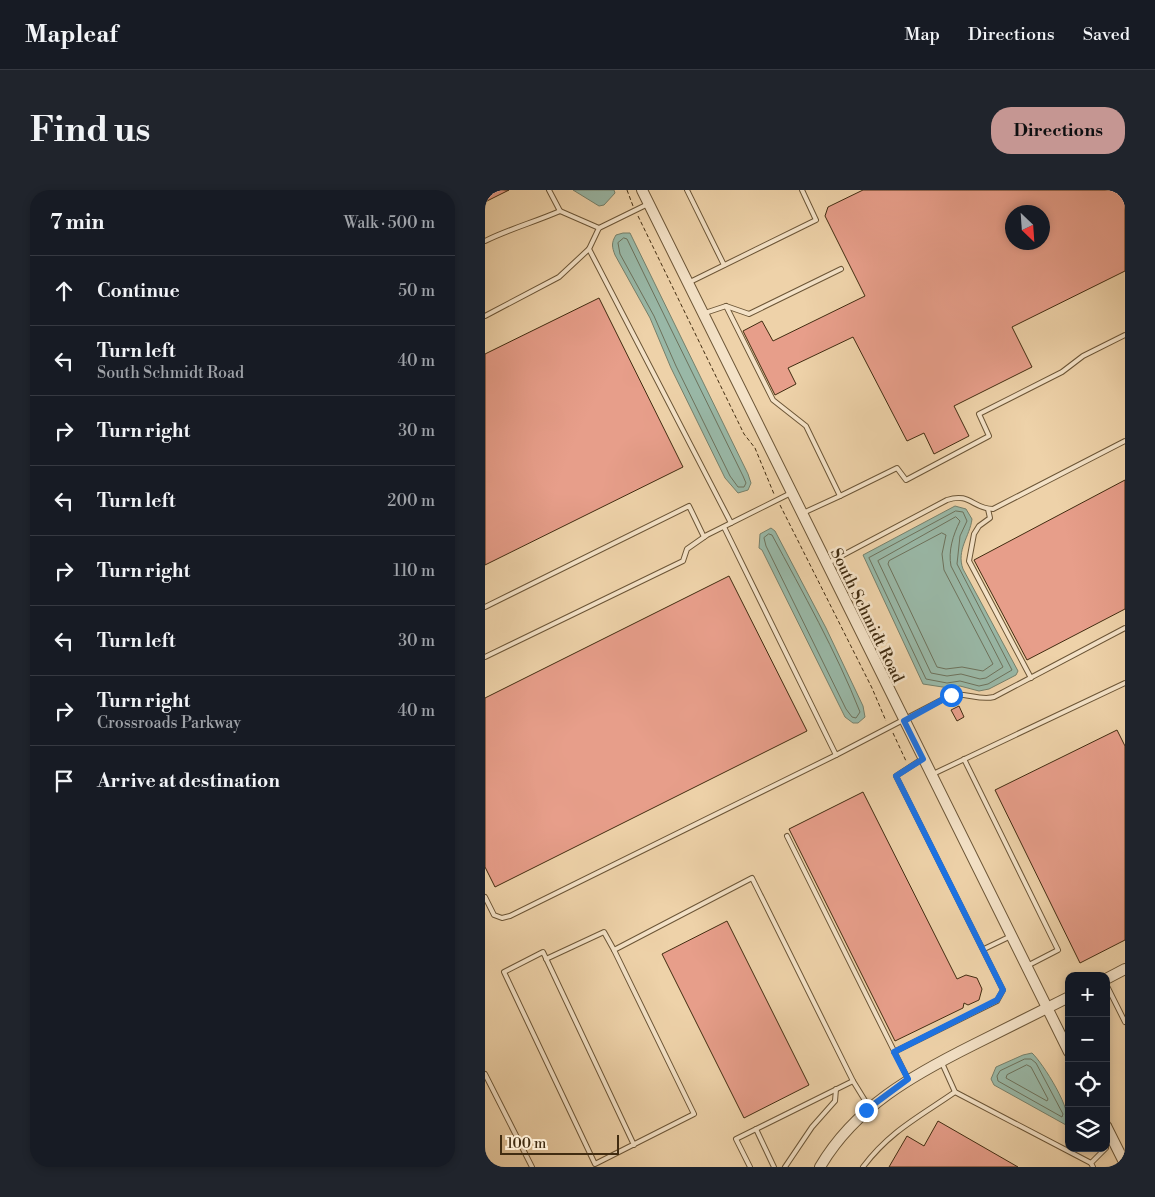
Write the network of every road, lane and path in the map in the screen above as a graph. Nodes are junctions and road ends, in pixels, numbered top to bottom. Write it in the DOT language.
graph roads {
  1 [pos="549,190"];
  2 [pos="627,190"];
  3 [pos="642,190"];
  4 [pos="687,190"];
  5 [pos="802,190"];
  6 [pos="648,204"];
  7 [pos="635,210"];
  8 [pos="559,211"];
  9 [pos="599,228"];
  10 [pos="485,242"];
  11 [pos="589,249"];
  12 [pos="724,265"];
  13 [pos="841,270"];
  14 [pos="688,283"];
  15 [pos="726,306"];
  16 [pos="703,314"];
  17 [pos="485,316"];
  18 [pos="1125,335"];
  19 [pos="1125,441"];
  20 [pos="791,493"];
  21 [pos="840,496"];
  22 [pos="777,500"];
  23 [pos="987,509"];
  24 [pos="801,514"];
  25 [pos="731,523"];
  26 [pos="724,526"];
  27 [pos="704,537"];
  28 [pos="826,564"];
  29 [pos="485,607"];
  30 [pos="1125,628"];
  31 [pos="485,657"];
  32 [pos="1031,678"];
  33 [pos="1125,683"];
  34 [pos="904,721"];
  35 [pos="890,728"];
  36 [pos="836,755"];
  37 [pos="923,759"];
  38 [pos="964,760"];
  39 [pos="907,763"];
  40 [pos="931,775"];
  41 [pos="787,836"];
  42 [pos="485,897"];
  43 [pos="1011,936"];
  44 [pos="984,949"];
  45 [pos="614,950"];
  46 [pos="546,959"];
  47 [pos="1027,966"];
  48 [pos="1125,969"];
  49 [pos="1110,977"];
  50 [pos="1110,992"];
  51 [pos="1065,999"];
  52 [pos="1047,1008"];
  53 [pos="1125,1022"];
  54 [pos="1065,1044"];
  55 [pos="894,1052"];
  56 [pos="941,1061"];
  57 [pos="485,1074"];
  58 [pos="908,1079"];
  59 [pos="853,1081"];
  60 [pos="836,1089"];
  61 [pos="955,1092"];
  62 [pos="869,1107"];
  63 [pos="756,1129"];
  64 [pos="634,1144"];
  65 [pos="1110,1147"];
  66 [pos="1102,1152"];
  67 [pos="1125,1164"];
  68 [pos="1092,1165"];
  69 [pos="532,1167"];
  70 [pos="750,1167"];
  71 [pos="775,1167"];
  72 [pos="785,1167"];
  73 [pos="820,1167"];
  74 [pos="863,1167"];
  1 -- 8 [label="lane"];
  2 -- 7 [label="path"];
  3 -- 6 [label="street, South Schmidt Road"];
  4 -- 12 [label="lane"];
  5 -- 12 [label="lane"];
  6 -- 7 [label="lane"];
  6 -- 14 [label="street, South Schmidt Road"];
  7 -- 9 [label="lane"];
  7 -- 22 [label="path"];
  8 -- 9 [label="lane"];
  8 -- 10 [label="lane"];
  9 -- 11 [label="lane"];
  11 -- 17 [label="lane"];
  11 -- 25 [label="lane"];
  12 -- 14 [label="lane"];
  13 -- 15 [label="lane"];
  14 -- 16 [label="street, South Schmidt Road"];
  15 -- 16 [label="lane"];
  15 -- 21 [label="lane"];
  16 -- 20 [label="street, South Schmidt Road"];
  18 -- 21 [label="lane"];
  19 -- 23 [label="lane"];
  20 -- 22 [label="lane"];
  20 -- 24 [label="street, South Schmidt Road"];
  21 -- 24 [label="lane"];
  22 -- 25 [label="lane"];
  22 -- 35 [label="path"];
  23 -- 28 [label="lane"];
  23 -- 32 [label="lane"];
  24 -- 28 [label="street, South Schmidt Road"];
  25 -- 26 [label="lane"];
  26 -- 27 [label="lane"];
  26 -- 36 [label="lane"];
  27 -- 29 [label="lane"];
  27 -- 31 [label="lane"];
  28 -- 34 [label="street, South Schmidt Road"];
  30 -- 32 [label="lane"];
  32 -- 34 [label="lane"];
  33 -- 38 [label="lane"];
  34 -- 35 [label="lane"];
  34 -- 37 [label="street, South Schmidt Road"];
  35 -- 36 [label="lane"];
  35 -- 39 [label="path"];
  36 -- 42 [label="lane"];
  37 -- 40 [label="street, South Schmidt Road"];
  37 -- 44 [label="lane"];
  38 -- 40 [label="lane"];
  38 -- 47 [label="lane"];
  40 -- 43 [label="street, South Schmidt Road"];
  41 -- 55 [label="lane"];
  43 -- 44 [label="lane"];
  43 -- 47 [label="street, South Schmidt Road"];
  44 -- 55 [label="lane"];
  45 -- 46 [label="lane"];
  45 -- 59 [label="lane"];
  45 -- 64 [label="lane"];
  46 -- 64 [label="lane"];
  46 -- 64 [label="lane"];
  47 -- 52 [label="street, South Schmidt Road"];
  48 -- 49 [label="street"];
  50 -- 53 [label="lane"];
  51 -- 52 [label="street"];
  52 -- 54 [label="street, South Schmidt Road"];
  52 -- 56 [label="street"];
  55 -- 58 [label="lane"];
  56 -- 58 [label="street"];
  56 -- 61 [label="lane"];
  57 -- 69 [label="lane"];
  58 -- 62 [label="street"];
  59 -- 60 [label="lane"];
  59 -- 62 [label="lane"];
  60 -- 63 [label="lane"];
  60 -- 72 [label="lane"];
  61 -- 68 [label="lane"];
  61 -- 74 [label="lane"];
  62 -- 73 [label="street"];
  63 -- 70 [label="lane"];
  63 -- 71 [label="lane"];
  65 -- 67 [label="street"];
  66 -- 68 [label="lane"];
}
